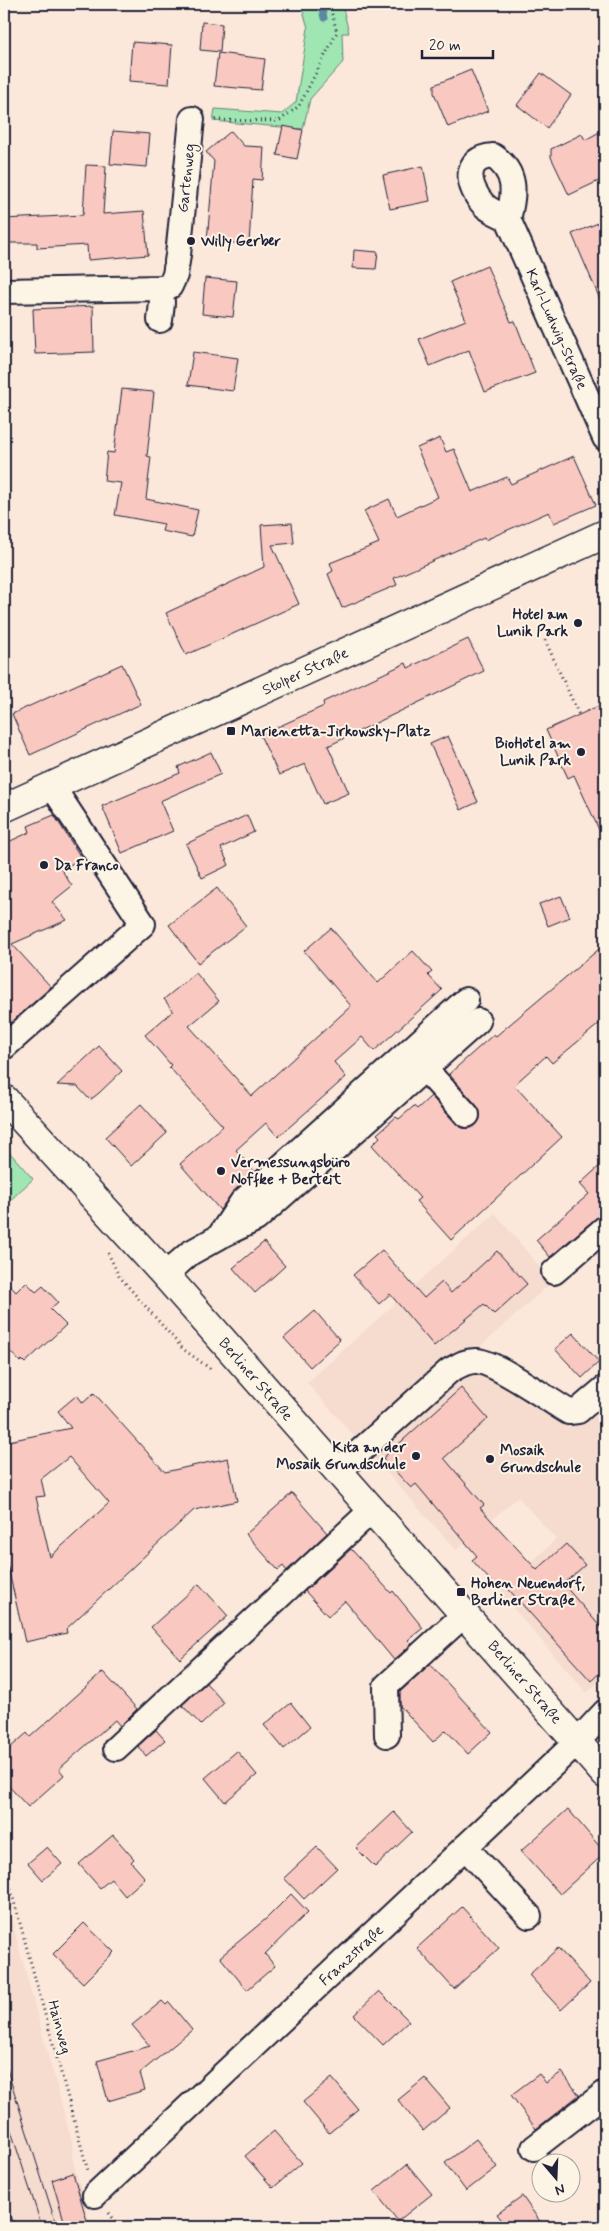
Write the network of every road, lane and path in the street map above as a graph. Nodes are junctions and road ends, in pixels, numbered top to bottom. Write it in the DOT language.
graph roads {
  1 [pos="330,4"];
  2 [pos="192,119"];
  3 [pos="508,219"];
  4 [pos="161,288"];
  5 [pos="4,291"];
  6 [pos="160,320"];
  7 [pos="605,438"];
  8 [pos="605,534"];
  9 [pos="545,640"];
  10 [pos="579,715"];
  11 [pos="52,786"];
  12 [pos="4,808"];
  13 [pos="466,1000"];
  14 [pos="478,1021"];
  15 [pos="4,1047"];
  16 [pos="424,1068"];
  17 [pos="4,1099"];
  18 [pos="467,1115"];
  19 [pos="604,1231"];
  20 [pos="219,1237"];
  21 [pos="554,1272"];
  22 [pos="165,1275"];
  23 [pos="603,1393"];
  24 [pos="338,1472"];
  25 [pos="372,1510"];
  26 [pos="465,1614"];
  27 [pos="605,1712"];
  28 [pos="386,1735"];
  29 [pos="577,1742"];
  30 [pos="116,1748"];
  31 [pos="605,1774"];
  32 [pos="465,1847"];
  33 [pos="4,1865"];
  34 [pos="529,1916"];
  35 [pos="605,2093"];
  36 [pos="534,2148"];
  37 [pos="95,2195"];
  1 -- 2 [label="path"];
  2 -- 4 [label="street, Gartenweg"];
  3 -- 7 [label="street, Karl-Ludwig-Straße"];
  4 -- 5 [label="street"];
  4 -- 6 [label="street"];
  8 -- 11 [label="main road, Stolper Straße"];
  9 -- 10 [label="path"];
  11 -- 12 [label="main road, Stolper Straße"];
  11 -- 15 [label="street"];
  13 -- 20 [label="street"];
  14 -- 16 [label="street"];
  16 -- 18 [label="street"];
  16 -- 20 [label="street"];
  17 -- 22 [label="main road, Berliner Straße"];
  19 -- 21 [label="street"];
  20 -- 22 [label="street"];
  22 -- 24 [label="main road, Berliner Straße"];
  23 -- 24 [label="street"];
  24 -- 25 [label="main road, Berliner Straße"];
  25 -- 26 [label="main road, Berliner Straße"];
  25 -- 30 [label="street"];
  26 -- 28 [label="street"];
  26 -- 29 [label="main road, Berliner Straße"];
  27 -- 29 [label="street, Franzstraße"];
  29 -- 31 [label="main road, Berliner Straße"];
  29 -- 32 [label="street, Franzstraße"];
  32 -- 34 [label="street"];
  32 -- 37 [label="street, Franzstraße"];
  33 -- 37 [label="path, Hainweg"];
  35 -- 36 [label="street"];
}
